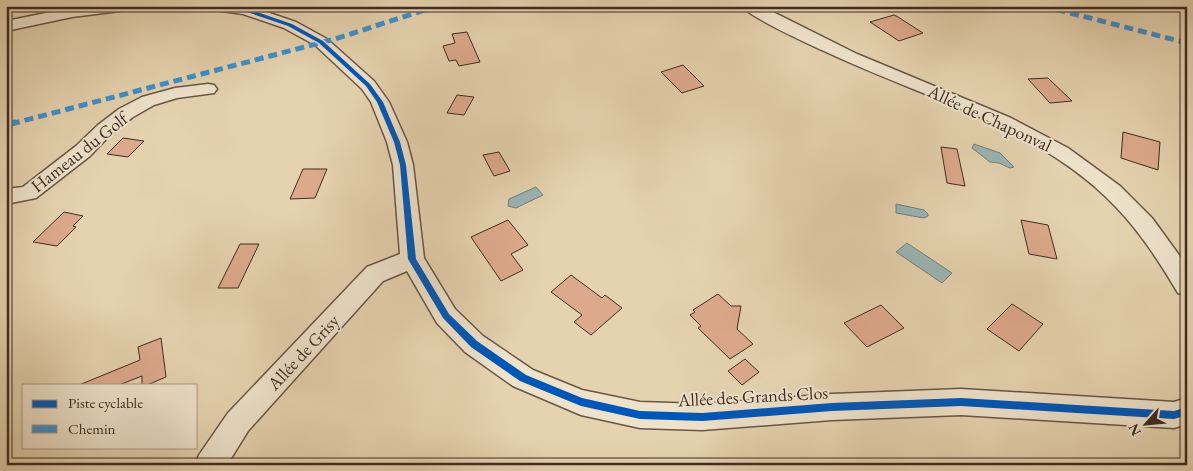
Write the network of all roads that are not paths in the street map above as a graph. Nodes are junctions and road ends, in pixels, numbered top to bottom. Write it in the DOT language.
graph roads {
  1 [pos="120,6"];
  2 [pos="213,6"];
  3 [pos="749,6"];
  4 [pos="6,26"];
  5 [pos="208,89"];
  6 [pos="29,193"];
  7 [pos="6,197"];
  8 [pos="6,210"];
  9 [pos="412,259"];
  10 [pos="1187,286"];
  11 [pos="1187,412"];
  12 [pos="210,465"];
  1 -- 4 [label="street"];
  2 -- 9 [label="street, Allée des Grands Clos"];
  3 -- 10 [label="street, Allée de Chaponval"];
  5 -- 6 [label="street, Hameau du Golf"];
  6 -- 7 [label="street, Hameau du Golf"];
  6 -- 8 [label="street"];
  9 -- 11 [label="street, Allée des Grands Clos"];
  9 -- 12 [label="street, Allée de Grisy"];
}
